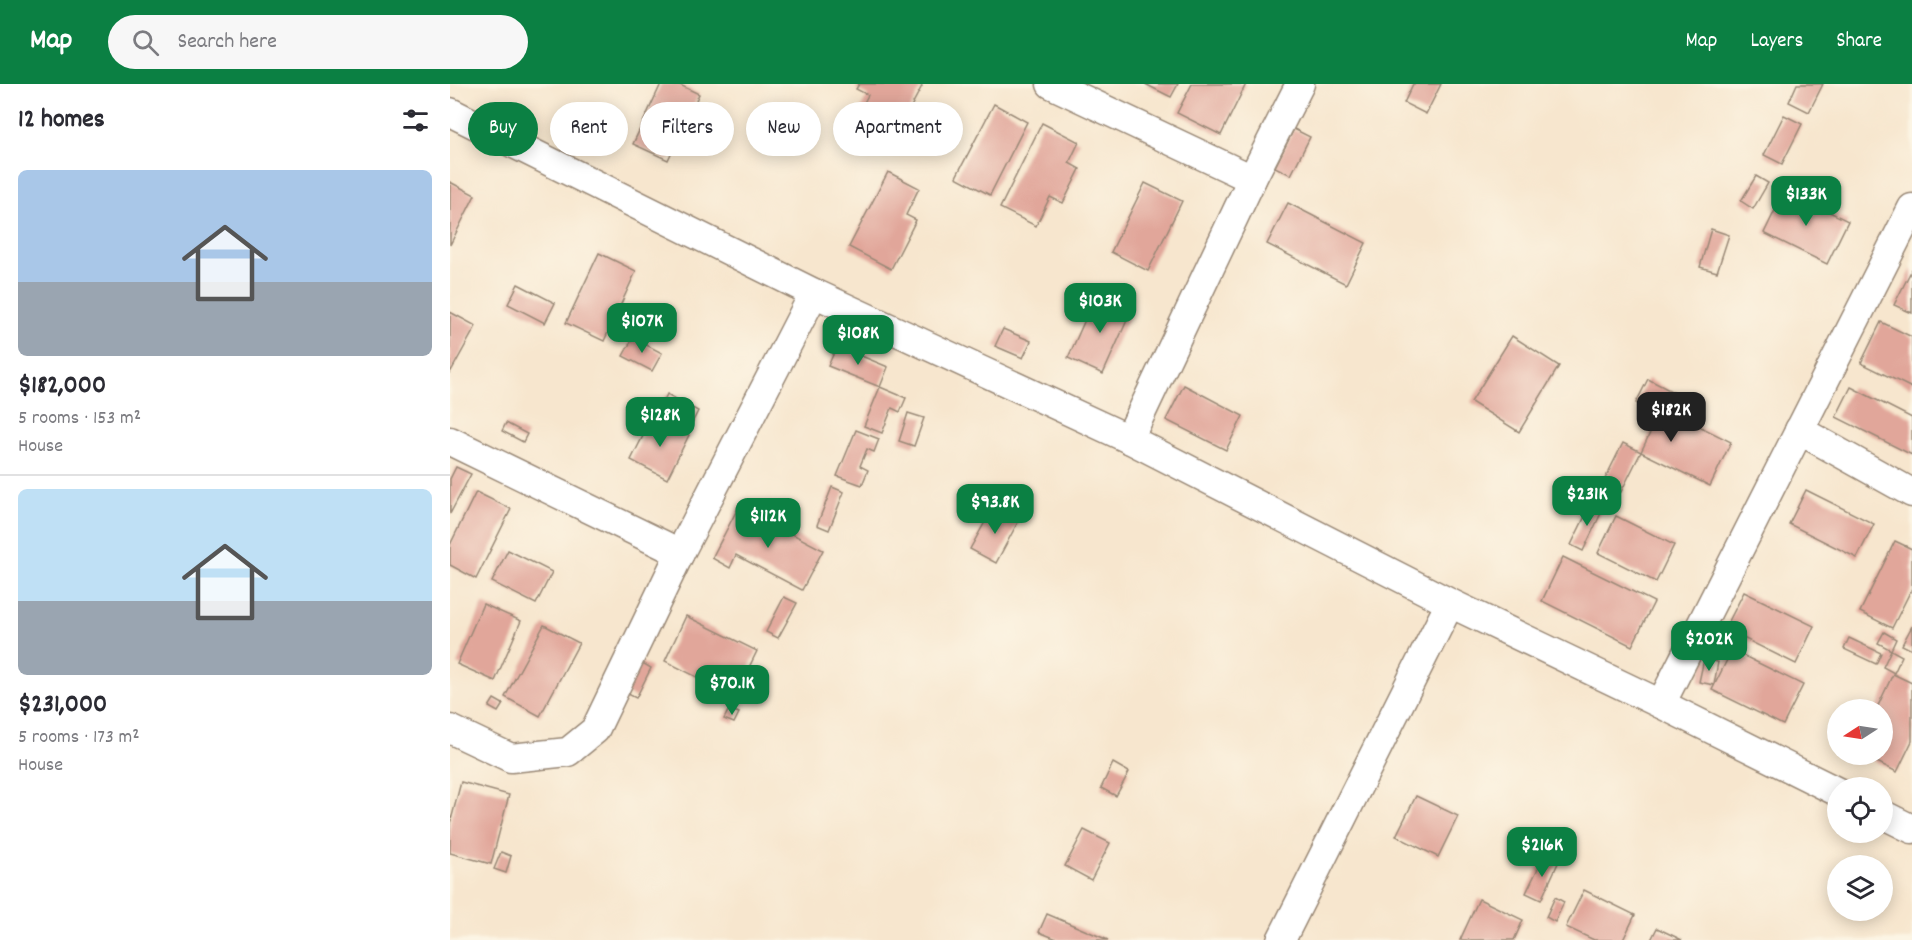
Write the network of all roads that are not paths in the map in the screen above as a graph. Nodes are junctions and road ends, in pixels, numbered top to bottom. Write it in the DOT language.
graph roads {
  1 [pos="1051,84"];
  2 [pos="1300,84"];
  3 [pos="450,112"];
  4 [pos="1252,179"];
  5 [pos="1912,208"];
  6 [pos="814,293"];
  7 [pos="1799,430"];
  8 [pos="1129,440"];
  9 [pos="450,441"];
  10 [pos="1912,493"];
  11 [pos="680,553"];
  12 [pos="1450,603"];
  13 [pos="1661,704"];
  14 [pos="450,729"];
  15 [pos="1827,787"];
  16 [pos="1893,820"];
  17 [pos="1912,829"];
  18 [pos="1281,940"];
  1 -- 4 [label="street"];
  2 -- 4 [label="street"];
  3 -- 6 [label="street"];
  4 -- 8 [label="street"];
  5 -- 7 [label="street"];
  6 -- 8 [label="street"];
  6 -- 11 [label="street"];
  7 -- 10 [label="street"];
  7 -- 13 [label="street"];
  8 -- 12 [label="street"];
  9 -- 11 [label="street"];
  11 -- 14 [label="street"];
  12 -- 13 [label="street"];
  12 -- 18 [label="street"];
  13 -- 15 [label="street"];
  16 -- 17 [label="street"];
}
